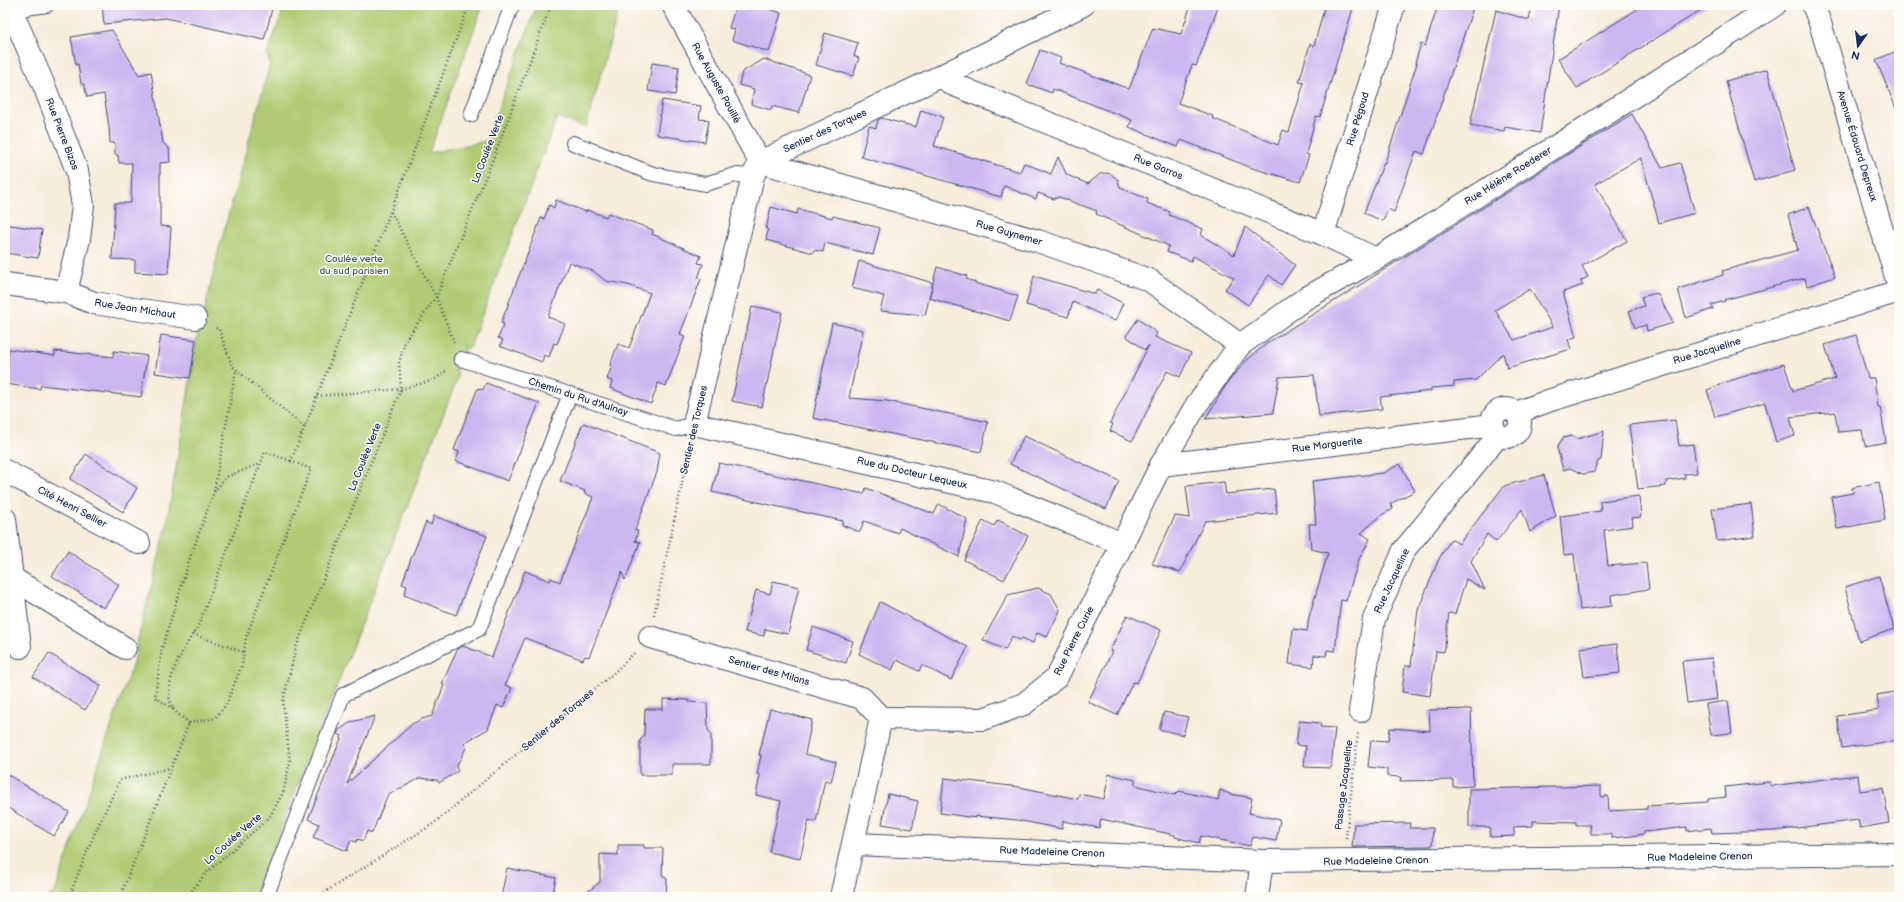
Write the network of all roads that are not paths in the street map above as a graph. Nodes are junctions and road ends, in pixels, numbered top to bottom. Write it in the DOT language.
graph roads {
  1 [pos="47,5"];
  2 [pos="512,5"];
  3 [pos="673,5"];
  4 [pos="1082,5"];
  5 [pos="1394,5"];
  6 [pos="1775,5"];
  7 [pos="1813,5"];
  8 [pos="10,8"];
  9 [pos="941,76"];
  10 [pos="471,115"];
  11 [pos="573,143"];
  12 [pos="757,169"];
  13 [pos="1323,234"];
  14 [pos="1376,259"];
  15 [pos="5,284"];
  16 [pos="1899,288"];
  17 [pos="1899,291"];
  18 [pos="66,292"];
  19 [pos="195,318"];
  20 [pos="1240,345"];
  21 [pos="461,359"];
  22 [pos="570,394"];
  23 [pos="1516,413"];
  24 [pos="694,424"];
  25 [pos="1496,430"];
  26 [pos="1161,465"];
  27 [pos="5,471"];
  28 [pos="5,519"];
  29 [pos="139,543"];
  30 [pos="1123,544"];
  31 [pos="12,578"];
  32 [pos="650,637"];
  33 [pos="20,648"];
  34 [pos="125,648"];
  35 [pos="1360,711"];
  36 [pos="881,718"];
  37 [pos="853,844"];
  38 [pos="1899,854"];
  39 [pos="1262,861"];
  40 [pos="266,897"];
  41 [pos="841,897"];
  42 [pos="1257,897"];
  1 -- 8 [label="lane"];
  2 -- 10 [label="lane"];
  3 -- 12 [label="street, Rue Auguste Pouillé"];
  4 -- 9 [label="street, Sentier des Torques"];
  5 -- 13 [label="street, Rue Pégoud"];
  6 -- 14 [label="street, Rue Hélène Roederer"];
  7 -- 16 [label="street, Avenue Édouard Depreux"];
  8 -- 18 [label="street, Rue Pierre Bizos"];
  9 -- 12 [label="street, Sentier des Torques"];
  9 -- 13 [label="street, Rue Garros"];
  11 -- 12 [label="lane"];
  12 -- 20 [label="street, Rue Guynemer"];
  12 -- 24 [label="street, Sentier des Torques"];
  13 -- 14 [label="street, Rue Garros"];
  14 -- 20 [label="street, Rue Hélène Roederer"];
  15 -- 18 [label="street, Rue Jean Michaut"];
  17 -- 23 [label="street, Rue Jacqueline"];
  18 -- 19 [label="street, Rue Jean Michaut"];
  20 -- 26 [label="street, Rue Pierre Curie"];
  21 -- 22 [label="lane, Chemin du Ru d'Aulnay"];
  22 -- 24 [label="lane, Chemin du Ru d'Aulnay"];
  22 -- 40 [label="lane"];
  23 -- 25 [label="street, Rue Marguerite"];
  24 -- 30 [label="street, Rue du Docteur Lequeux"];
  25 -- 26 [label="street, Rue Marguerite"];
  25 -- 35 [label="street, Rue Jacqueline"];
  26 -- 30 [label="street, Rue Pierre Curie"];
  27 -- 29 [label="street, Cité Henri Sellier"];
  28 -- 31 [label="street"];
  30 -- 36 [label="street, Rue Pierre Curie"];
  31 -- 33 [label="street"];
  31 -- 34 [label="street"];
  32 -- 36 [label="street, Sentier des Milans"];
  36 -- 37 [label="street"];
  37 -- 39 [label="street, Rue Madeleine Crenon"];
  37 -- 41 [label="street"];
  38 -- 39 [label="street, Rue Madeleine Crenon"];
  39 -- 42 [label="street"];
}
